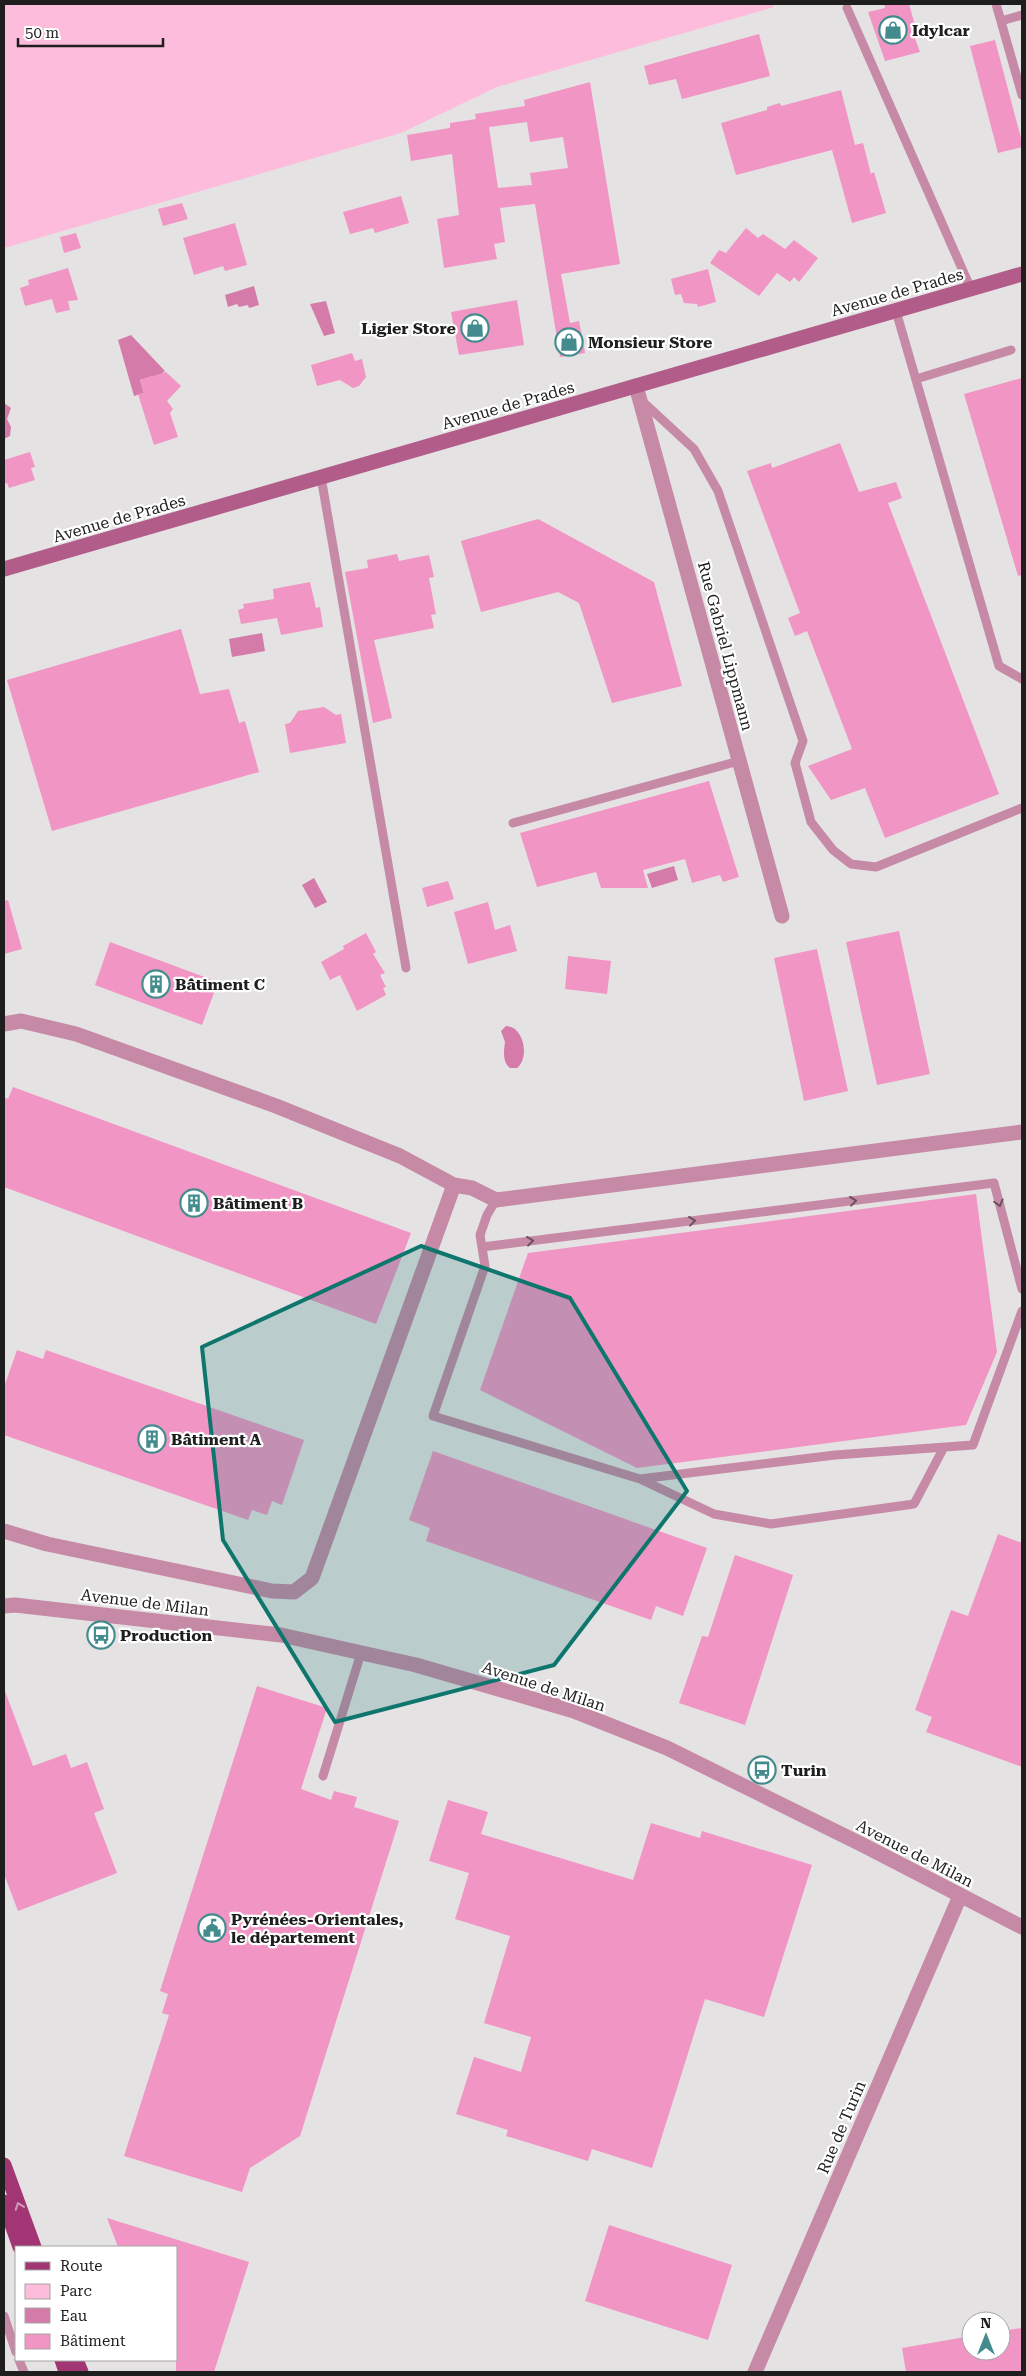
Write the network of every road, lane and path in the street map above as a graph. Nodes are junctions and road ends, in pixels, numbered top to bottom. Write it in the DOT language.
graph roads {
  1 [pos="996,4"];
  2 [pos="847,8"];
  3 [pos="1022,15"];
  4 [pos="1001,21"];
  5 [pos="1022,95"];
  6 [pos="1022,274"];
  7 [pos="971,288"];
  8 [pos="896,310"];
  9 [pos="1011,350"];
  10 [pos="916,379"];
  11 [pos="637,392"];
  12 [pos="321,477"];
  13 [pos="4,569"];
  14 [pos="1022,679"];
  15 [pos="740,761"];
  16 [pos="1022,808"];
  17 [pos="513,823"];
  18 [pos="782,916"];
  19 [pos="406,968"];
  20 [pos="4,1024"];
  21 [pos="1022,1132"];
  22 [pos="454,1185"];
  23 [pos="496,1200"];
  24 [pos="482,1247"];
  25 [pos="1022,1289"];
  26 [pos="1022,1311"];
  27 [pos="943,1449"];
  28 [pos="640,1479"];
  29 [pos="4,1531"];
  30 [pos="8,1604"];
  31 [pos="361,1653"];
  32 [pos="323,1776"];
  33 [pos="960,1896"];
  34 [pos="1022,1927"];
  35 [pos="4,2166"];
  36 [pos="4,2202"];
  37 [pos="20,2246"];
  38 [pos="34,2246"];
  39 [pos="4,2316"];
  40 [pos="15,2349"];
  41 [pos="755,2372"];
  1 -- 4 [label="lane"];
  2 -- 7 [label="lane"];
  3 -- 4 [label="lane"];
  4 -- 5 [label="lane"];
  6 -- 7 [label="main road, Avenue de Prades"];
  7 -- 8 [label="main road, Avenue de Prades"];
  8 -- 10 [label="lane"];
  8 -- 11 [label="main road, Avenue de Prades"];
  9 -- 10 [label="lane"];
  10 -- 14 [label="lane"];
  11 -- 12 [label="main road, Avenue de Prades"];
  11 -- 15 [label="street, Rue Gabriel Lippmann"];
  11 -- 16 [label="lane"];
  12 -- 13 [label="main road, Avenue de Prades"];
  12 -- 19 [label="lane"];
  15 -- 17 [label="lane"];
  15 -- 18 [label="street, Rue Gabriel Lippmann"];
  20 -- 22 [label="street"];
  21 -- 23 [label="street"];
  22 -- 23 [label="street"];
  22 -- 29 [label="street"];
  23 -- 24 [label="lane"];
  24 -- 25 [label="lane, one-way"];
  24 -- 28 [label="lane"];
  26 -- 27 [label="lane"];
  27 -- 28 [label="lane"];
  27 -- 28 [label="lane"];
  30 -- 31 [label="street, Avenue de Milan"];
  31 -- 32 [label="lane"];
  31 -- 33 [label="street, Avenue de Milan"];
  33 -- 34 [label="street, Avenue de Milan"];
  33 -- 41 [label="street, Rue de Turin"];
  38 -- 35 [label="main road, one-way"];
  36 -- 37 [label="main road"];
  39 -- 40 [label="lane"];
}
